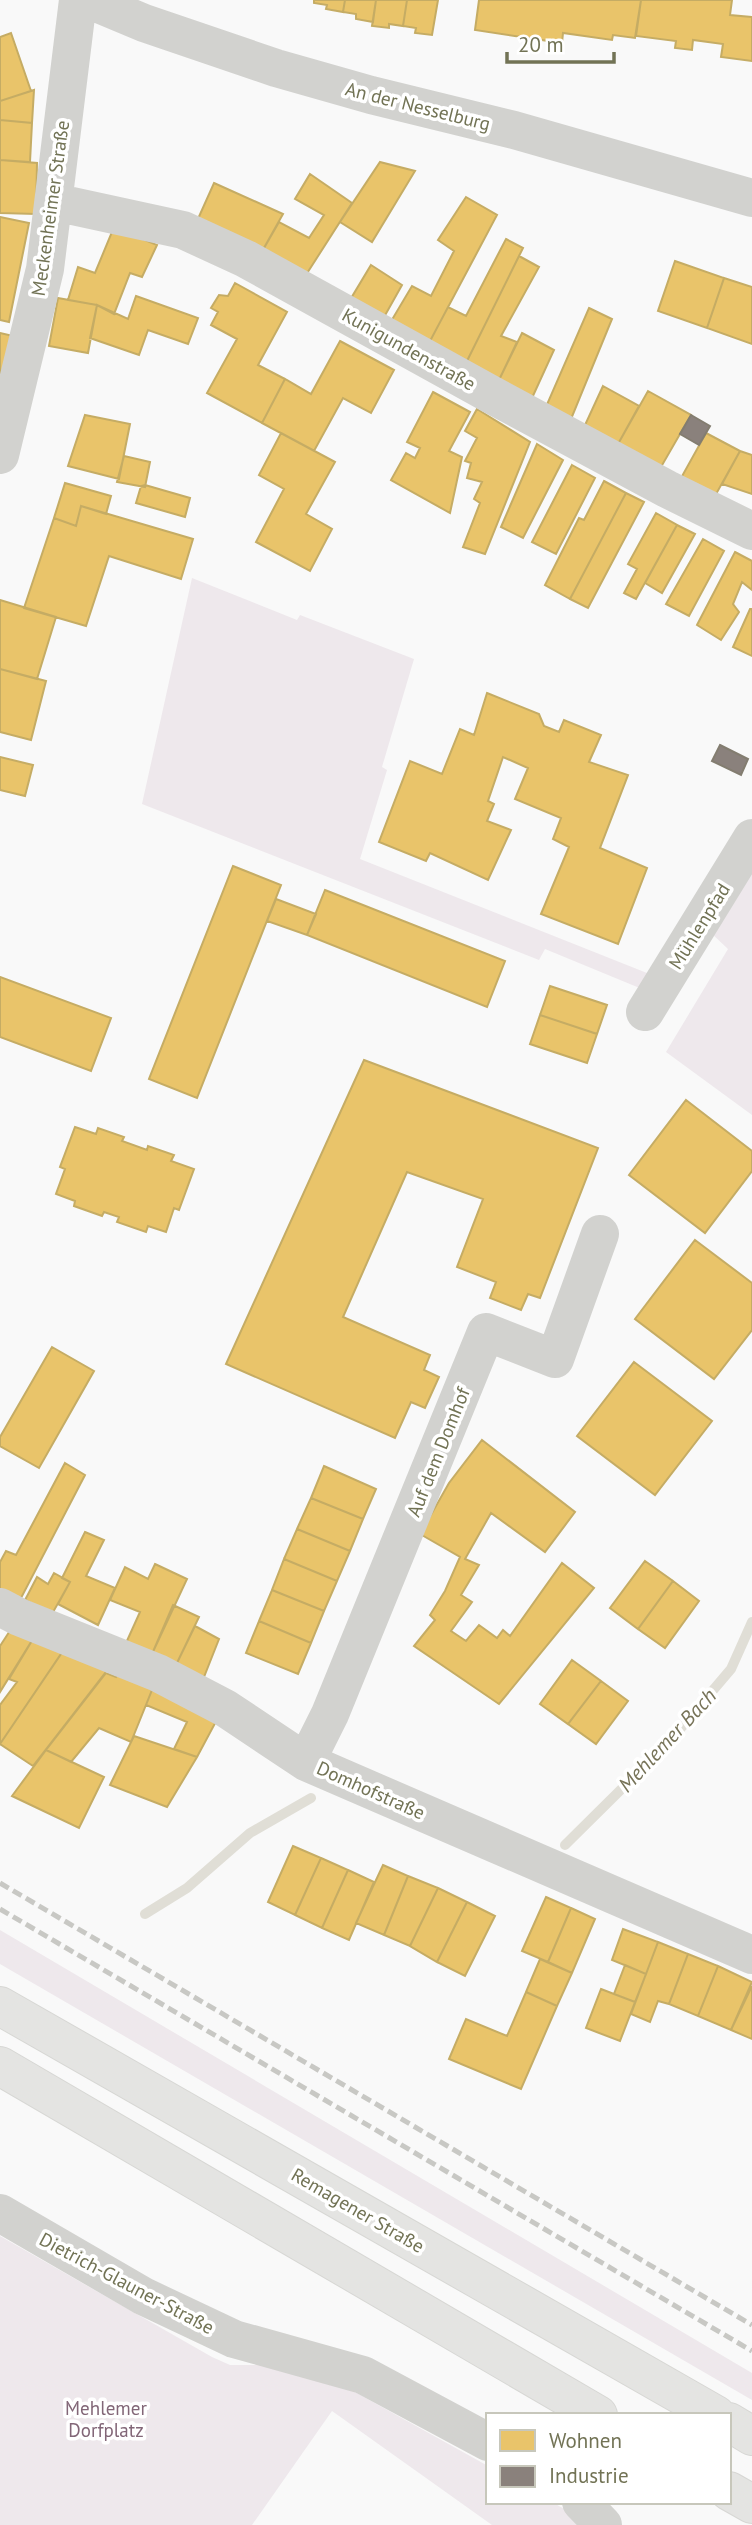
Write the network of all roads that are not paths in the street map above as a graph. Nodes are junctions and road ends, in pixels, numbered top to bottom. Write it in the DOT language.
graph roads {
  1 [pos="78,0"];
  2 [pos="89,0"];
  3 [pos="752,198"];
  4 [pos="54,202"];
  5 [pos="0,455"];
  6 [pos="752,531"];
  7 [pos="752,838"];
  8 [pos="645,1012"];
  9 [pos="600,1234"];
  10 [pos="0,1607"];
  11 [pos="306,1762"];
  12 [pos="752,1955"];
  13 [pos="0,2006"];
  14 [pos="0,2066"];
  15 [pos="0,2213"];
  16 [pos="595,2413"];
  17 [pos="712,2413"];
  18 [pos="731,2424"];
  19 [pos="752,2436"];
  20 [pos="486,2441"];
  21 [pos="731,2492"];
  22 [pos="582,2504"];
  23 [pos="752,2504"];
  24 [pos="603,2525"];
  1 -- 4 [label="street, Meckenheimer Straße"];
  2 -- 3 [label="street, An der Nesselburg"];
  4 -- 5 [label="street, Meckenheimer Straße"];
  4 -- 6 [label="street, Kunigundenstraße"];
  7 -- 8 [label="street, Mühlenpfad"];
  9 -- 11 [label="street, Auf dem Domhof"];
  10 -- 11 [label="street, Domhofstraße"];
  11 -- 12 [label="street, Domhofstraße"];
  13 -- 17 [label="main road, Remagener Straße"];
  14 -- 16 [label="main road"];
  15 -- 20 [label="street, Dietrich-Glauner-Straße"];
  18 -- 19 [label="main road"];
  21 -- 23 [label="main road"];
  22 -- 24 [label="street"];
}
